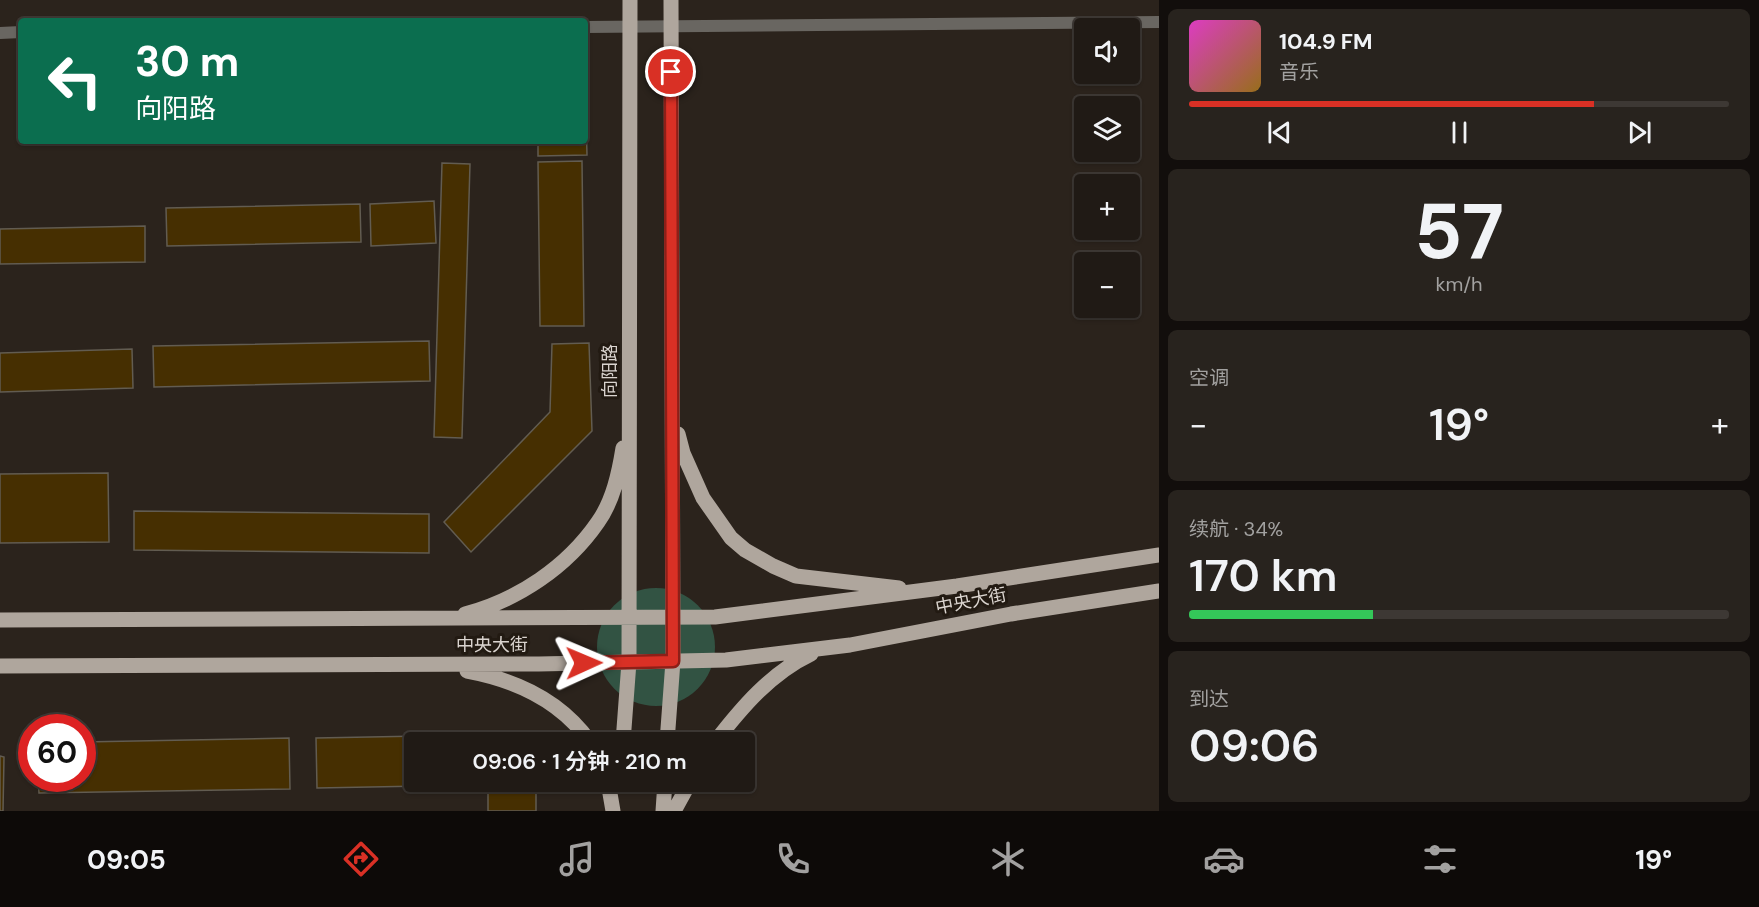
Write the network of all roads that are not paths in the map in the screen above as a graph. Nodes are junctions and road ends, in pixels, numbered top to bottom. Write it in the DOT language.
graph roads {
  1 [pos="630,0"];
  2 [pos="671,0"];
  3 [pos="1159,22"];
  4 [pos="670,26"];
  5 [pos="588,27"];
  6 [pos="630,27"];
  7 [pos="18,32"];
  8 [pos="0,33"];
  9 [pos="629,410"];
  10 [pos="672,414"];
  11 [pos="1159,555"];
  12 [pos="923,590"];
  13 [pos="1159,591"];
  14 [pos="673,617"];
  15 [pos="629,618"];
  16 [pos="448,619"];
  17 [pos="0,620"];
  18 [pos="827,648"];
  19 [pos="673,661"];
  20 [pos="629,662"];
  21 [pos="438,665"];
  22 [pos="0,666"];
  23 [pos="582,732"];
  24 [pos="624,732"];
  25 [pos="669,732"];
  26 [pos="724,732"];
  27 [pos="610,792"];
  28 [pos="618,792"];
  29 [pos="664,792"];
  30 [pos="684,792"];
  31 [pos="615,811"];
  32 [pos="663,811"];
  33 [pos="674,811"];
  1 -- 6 [label="main road, 向阳路"];
  2 -- 4 [label="main road"];
  3 -- 4 [label="street"];
  4 -- 6 [label="street"];
  4 -- 10 [label="main road"];
  5 -- 6 [label="street"];
  6 -- 9 [label="main road, 向阳路"];
  7 -- 8 [label="street"];
  9 -- 15 [label="main road, 向阳路"];
  9 -- 16 [label="main road"];
  10 -- 12 [label="main road"];
  10 -- 14 [label="main road"];
  11 -- 12 [label="main road, 中央大街"];
  12 -- 14 [label="main road, 中央大街"];
  13 -- 18 [label="main road, 中央大街"];
  14 -- 15 [label="main road, 中央大街"];
  14 -- 19 [label="main road"];
  15 -- 16 [label="main road, 中央大街"];
  15 -- 20 [label="main road, 向阳路"];
  16 -- 17 [label="main road, 中央大街"];
  18 -- 19 [label="main road, 中央大街"];
  18 -- 26 [label="main road"];
  19 -- 20 [label="main road, 中央大街"];
  19 -- 25 [label="main road"];
  20 -- 21 [label="main road, 中央大街"];
  20 -- 24 [label="main road, 向阳路"];
  21 -- 22 [label="main road, 中央大街"];
  21 -- 23 [label="main road"];
  27 -- 31 [label="main road"];
  28 -- 31 [label="main road"];
  29 -- 32 [label="main road"];
  30 -- 33 [label="main road"];
}
